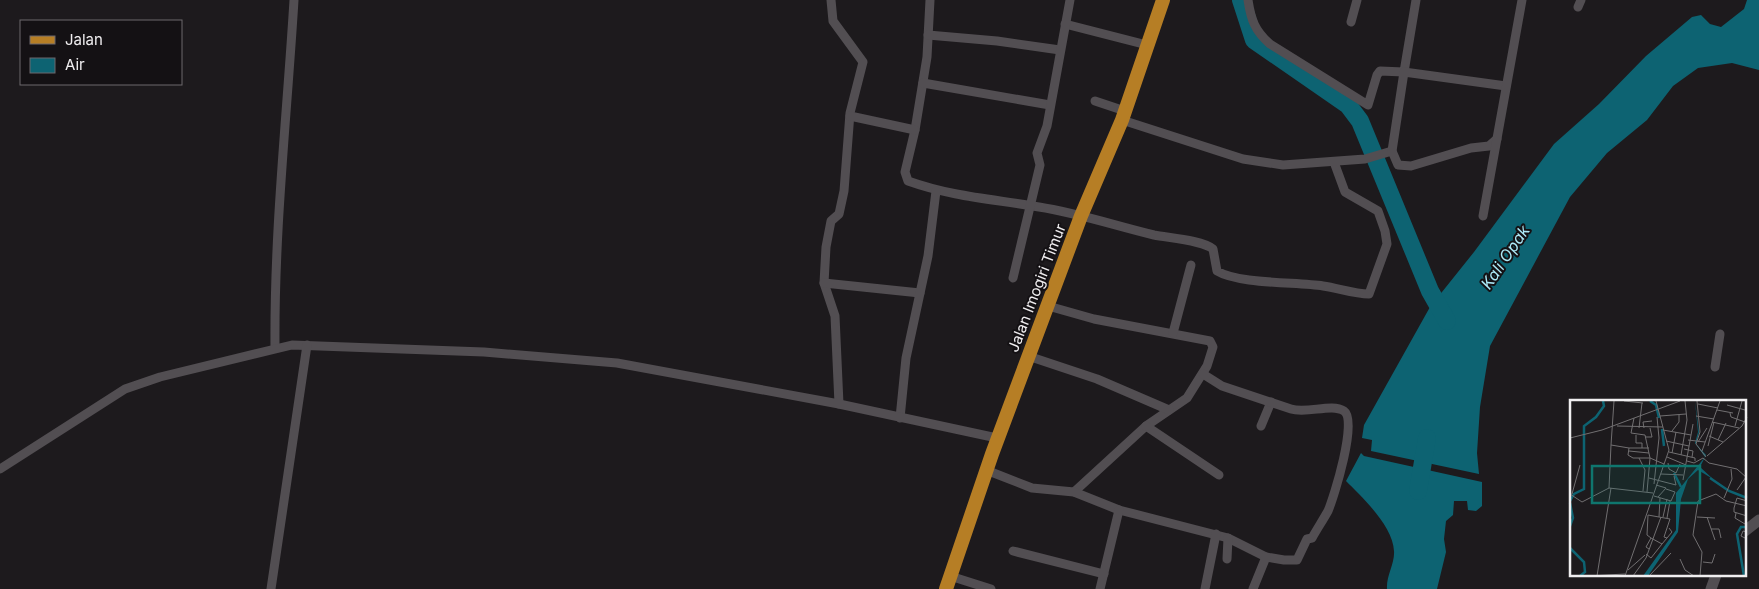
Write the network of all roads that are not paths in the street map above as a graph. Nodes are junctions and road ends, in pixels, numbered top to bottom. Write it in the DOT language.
graph roads {
  1 [pos="294,0"];
  2 [pos="832,0"];
  3 [pos="930,0"];
  4 [pos="1070,0"];
  5 [pos="1163,0"];
  6 [pos="1248,0"];
  7 [pos="1357,0"];
  8 [pos="1416,0"];
  9 [pos="1522,0"];
  10 [pos="1351,22"];
  11 [pos="1065,24"];
  12 [pos="928,35"];
  13 [pos="1147,46"];
  14 [pos="1060,50"];
  15 [pos="1404,72"];
  16 [pos="923,83"];
  17 [pos="1506,86"];
  18 [pos="1095,102"];
  19 [pos="1050,105"];
  20 [pos="1124,115"];
  21 [pos="850,116"];
  22 [pos="915,130"];
  23 [pos="1497,139"];
  24 [pos="1388,152"];
  25 [pos="1334,162"];
  26 [pos="936,191"];
  27 [pos="1030,206"];
  28 [pos="1081,216"];
  29 [pos="1483,216"];
  30 [pos="1191,266"];
  31 [pos="1013,278"];
  32 [pos="824,283"];
  33 [pos="920,293"];
  34 [pos="1048,306"];
  35 [pos="1173,333"];
  36 [pos="1720,334"];
  37 [pos="307,345"];
  38 [pos="276,347"];
  39 [pos="1028,356"];
  40 [pos="1715,367"];
  41 [pos="1202,374"];
  42 [pos="1271,402"];
  43 [pos="839,404"];
  44 [pos="1169,410"];
  45 [pos="900,418"];
  46 [pos="1146,426"];
  47 [pos="1262,426"];
  48 [pos="997,438"];
  49 [pos="0,469"];
  50 [pos="986,470"];
  51 [pos="1219,475"];
  52 [pos="1074,492"];
  53 [pos="1119,510"];
  54 [pos="1759,520"];
  55 [pos="1746,530"];
  56 [pos="1216,534"];
  57 [pos="1228,538"];
  58 [pos="1013,551"];
  59 [pos="1266,557"];
  60 [pos="1227,559"];
  61 [pos="1104,574"];
  62 [pos="1716,576"];
  63 [pos="948,583"];
  64 [pos="271,589"];
  65 [pos="991,589"];
  66 [pos="1100,589"];
  67 [pos="1205,589"];
  68 [pos="1253,589"];
  69 [pos="1711,589"];
  1 -- 38 [label="street"];
  2 -- 21 [label="street"];
  3 -- 12 [label="street"];
  4 -- 11 [label="street"];
  5 -- 13 [label="main road, Jalan Imogiri Timur"];
  6 -- 15 [label="street"];
  7 -- 10 [label="street"];
  8 -- 15 [label="street"];
  9 -- 17 [label="street"];
  11 -- 13 [label="street"];
  11 -- 14 [label="street"];
  12 -- 14 [label="street"];
  12 -- 16 [label="street"];
  13 -- 20 [label="main road, Jalan Imogiri Timur"];
  14 -- 19 [label="street"];
  15 -- 17 [label="street"];
  15 -- 24 [label="street"];
  16 -- 19 [label="street"];
  16 -- 22 [label="street"];
  17 -- 23 [label="street"];
  18 -- 20 [label="street"];
  19 -- 27 [label="street"];
  20 -- 25 [label="street"];
  20 -- 28 [label="main road, Jalan Imogiri Timur"];
  21 -- 22 [label="street"];
  21 -- 32 [label="street"];
  22 -- 26 [label="street"];
  23 -- 24 [label="street"];
  23 -- 29 [label="street"];
  24 -- 25 [label="street"];
  25 -- 28 [label="street"];
  26 -- 27 [label="street"];
  26 -- 33 [label="street"];
  27 -- 28 [label="street"];
  27 -- 31 [label="street"];
  28 -- 34 [label="main road, Jalan Imogiri Timur"];
  30 -- 35 [label="street"];
  32 -- 33 [label="street"];
  32 -- 43 [label="street"];
  33 -- 45 [label="street"];
  34 -- 35 [label="street"];
  34 -- 39 [label="main road, Jalan Imogiri Timur"];
  35 -- 41 [label="street"];
  36 -- 40 [label="street"];
  37 -- 38 [label="street"];
  37 -- 43 [label="street"];
  37 -- 64 [label="street"];
  38 -- 49 [label="street"];
  39 -- 44 [label="street"];
  39 -- 48 [label="main road, Jalan Imogiri Timur"];
  41 -- 42 [label="street"];
  41 -- 44 [label="street"];
  42 -- 47 [label="street"];
  42 -- 59 [label="street"];
  43 -- 45 [label="street"];
  44 -- 46 [label="street"];
  45 -- 48 [label="street"];
  46 -- 51 [label="street"];
  46 -- 52 [label="street"];
  48 -- 50 [label="main road, Jalan Imogiri Timur"];
  50 -- 52 [label="street"];
  50 -- 63 [label="main road, Jalan Imogiri Timur"];
  52 -- 53 [label="street"];
  53 -- 56 [label="street"];
  53 -- 61 [label="street"];
  54 -- 55 [label="street"];
  56 -- 57 [label="street"];
  56 -- 67 [label="street"];
  57 -- 59 [label="street"];
  57 -- 60 [label="street"];
  58 -- 61 [label="street"];
  59 -- 68 [label="street"];
  61 -- 66 [label="street"];
  62 -- 69 [label="street"];
  63 -- 65 [label="street"];
}
